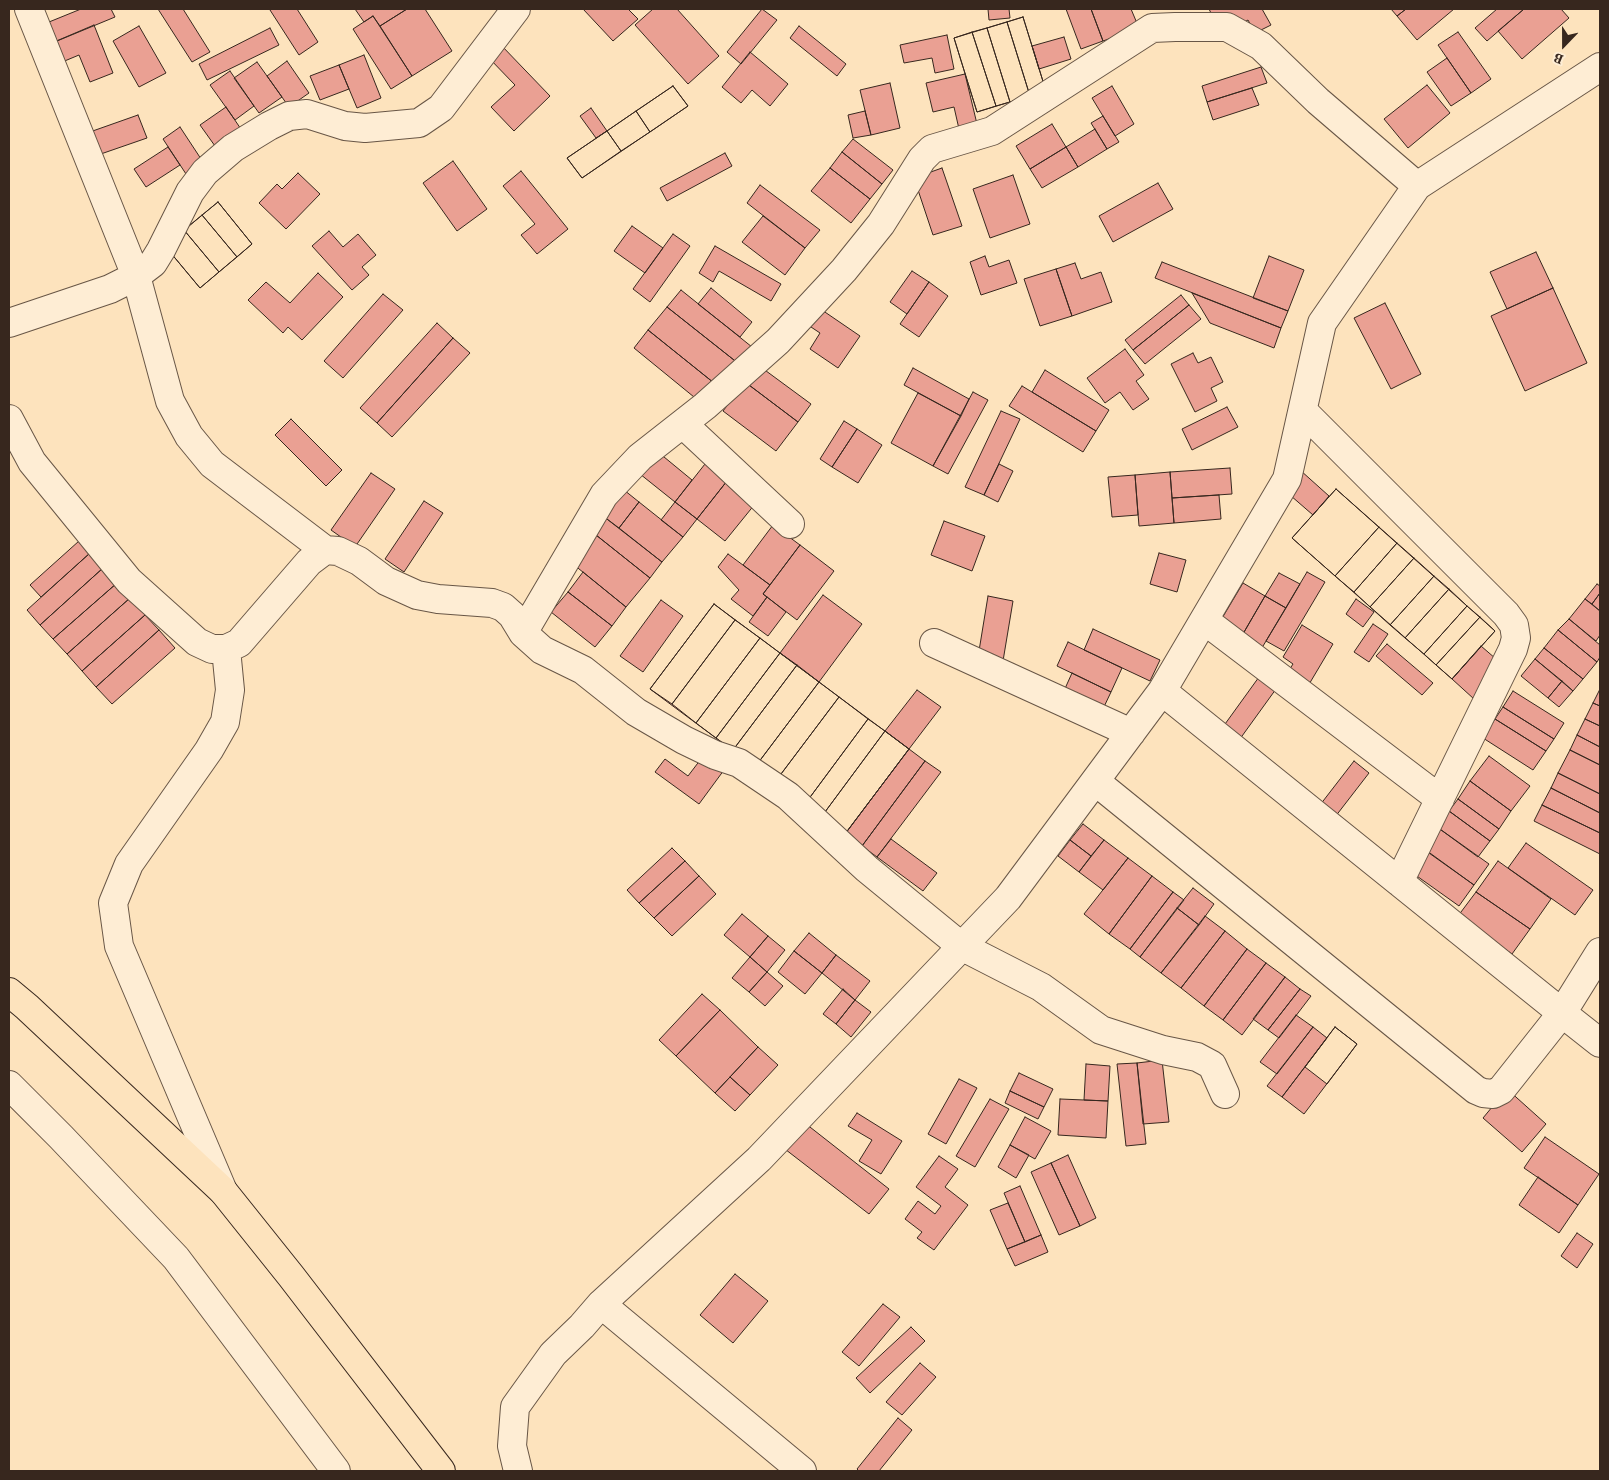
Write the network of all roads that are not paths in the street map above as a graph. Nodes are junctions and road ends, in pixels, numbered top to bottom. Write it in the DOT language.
graph roads {
  1 [pos="29,9"];
  2 [pos="516,9"];
  3 [pos="1170,18"];
  4 [pos="1600,67"];
  5 [pos="1417,186"];
  6 [pos="136,276"];
  7 [pos="9,323"];
  8 [pos="1302,411"];
  9 [pos="9,419"];
  10 [pos="683,424"];
  11 [pos="790,524"];
  12 [pos="325,550"];
  13 [pos="1204,620"];
  14 [pos="523,633"];
  15 [pos="934,642"];
  16 [pos="226,649"];
  17 [pos="1162,691"];
  18 [pos="1131,733"];
  19 [pos="1095,781"];
  20 [pos="1440,800"];
  21 [pos="1399,882"];
  22 [pos="961,946"];
  23 [pos="1600,952"];
  24 [pos="9,992"];
  25 [pos="1562,1013"];
  26 [pos="1600,1043"];
  27 [pos="9,1084"];
  28 [pos="1224,1094"];
  29 [pos="223,1192"];
  30 [pos="601,1304"];
  31 [pos="336,1471"];
  32 [pos="441,1471"];
  33 [pos="518,1471"];
  34 [pos="802,1471"];
  1 -- 6 [label="street"];
  2 -- 6 [label="street"];
  3 -- 5 [label="street"];
  3 -- 10 [label="street"];
  4 -- 5 [label="street"];
  5 -- 8 [label="street"];
  6 -- 7 [label="street"];
  6 -- 12 [label="street"];
  8 -- 13 [label="street"];
  8 -- 20 [label="street"];
  9 -- 16 [label="street"];
  10 -- 11 [label="street"];
  10 -- 14 [label="street"];
  12 -- 14 [label="street"];
  12 -- 16 [label="street"];
  13 -- 17 [label="street"];
  13 -- 20 [label="street"];
  14 -- 22 [label="street"];
  15 -- 18 [label="street"];
  16 -- 29 [label="street"];
  17 -- 18 [label="street"];
  17 -- 21 [label="street"];
  18 -- 19 [label="street"];
  19 -- 22 [label="street"];
  19 -- 25 [label="street"];
  20 -- 21 [label="street"];
  21 -- 25 [label="street"];
  22 -- 28 [label="street"];
  22 -- 30 [label="street"];
  23 -- 25 [label="street"];
  24 -- 29 [label="main road"];
  25 -- 26 [label="street"];
  27 -- 31 [label="street"];
  29 -- 32 [label="main road"];
  30 -- 33 [label="street"];
  30 -- 34 [label="street"];
}
